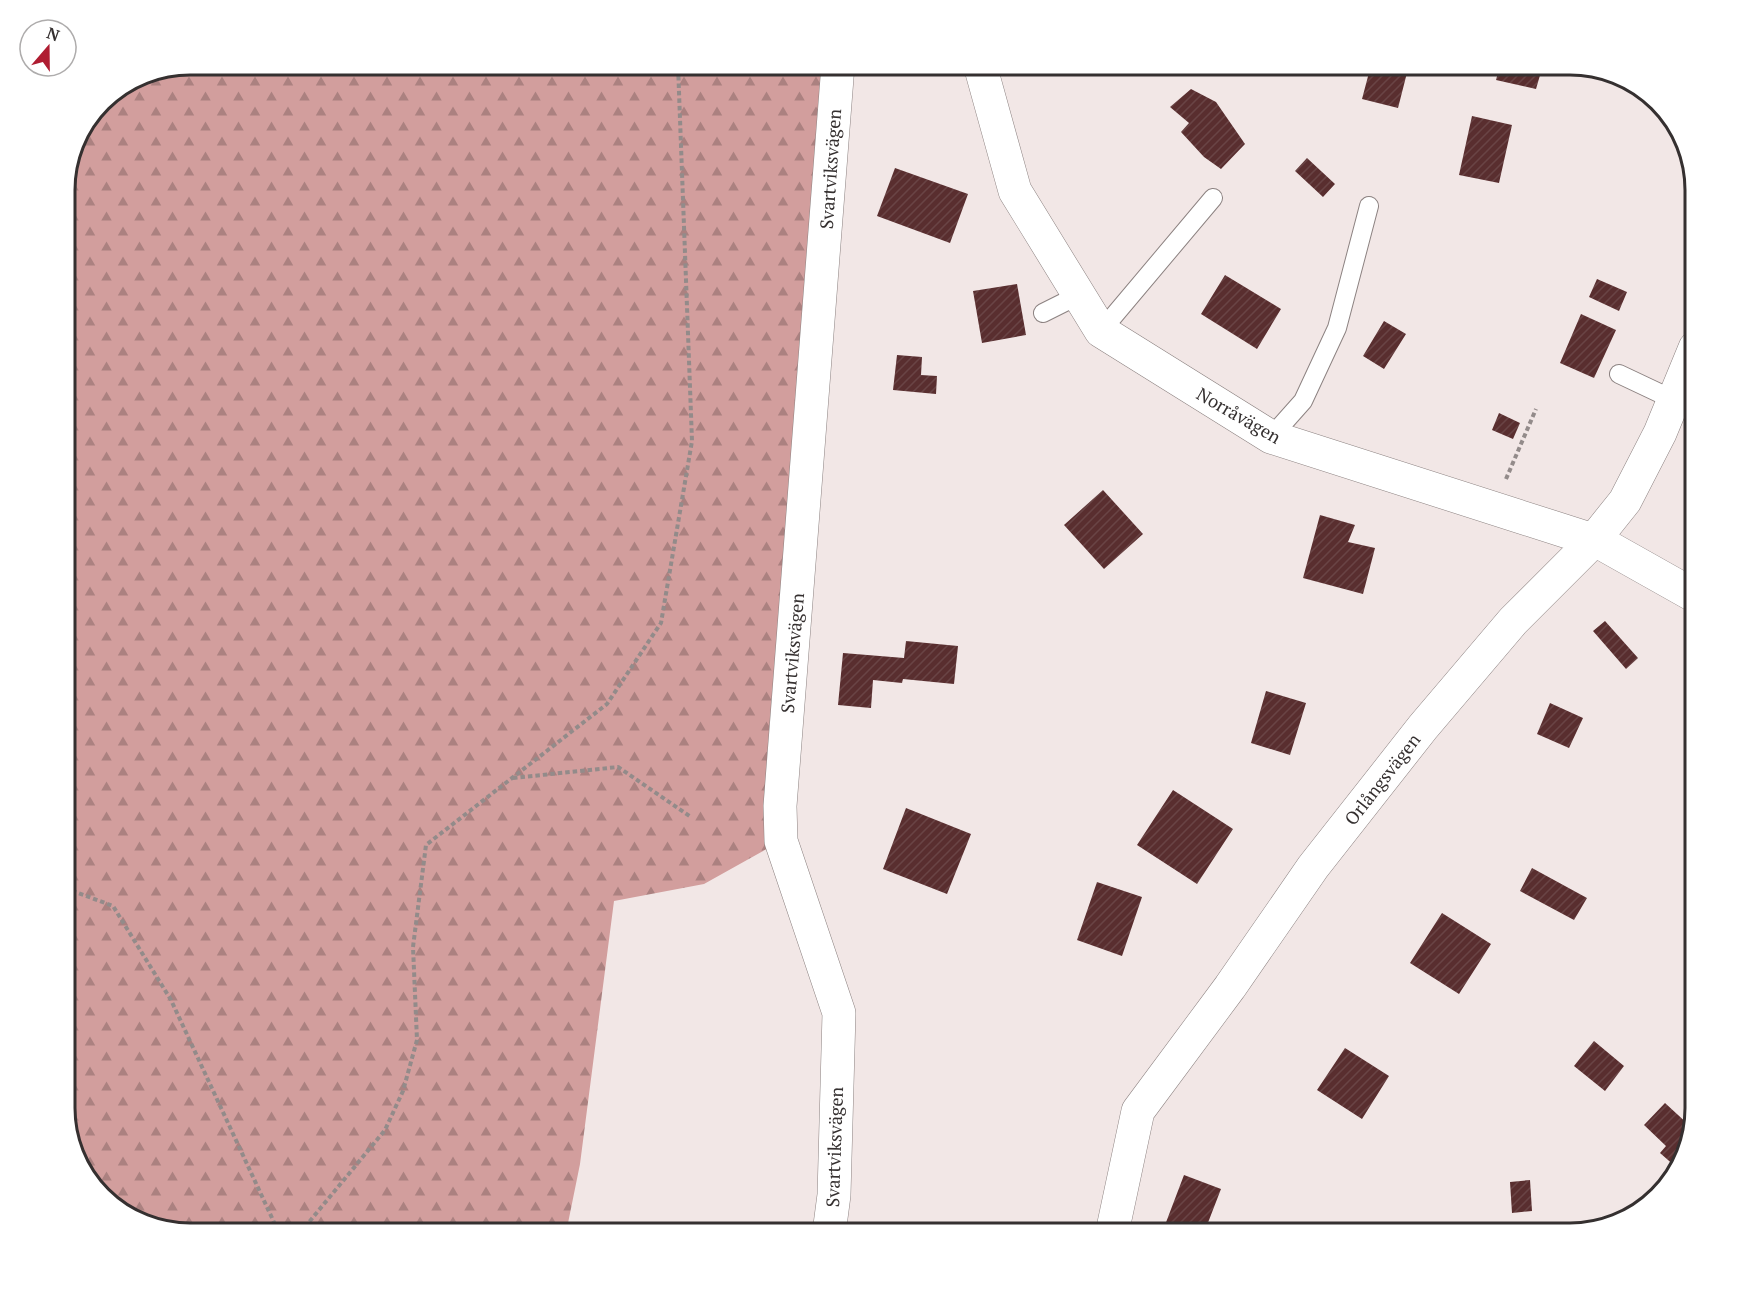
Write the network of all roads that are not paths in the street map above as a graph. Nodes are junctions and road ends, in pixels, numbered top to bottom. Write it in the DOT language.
graph roads {
  1 [pos="837,75"];
  2 [pos="984,75"];
  3 [pos="1213,198"];
  4 [pos="1369,206"];
  5 [pos="1079,295"];
  6 [pos="1043,313"];
  7 [pos="1101,331"];
  8 [pos="1685,373"];
  9 [pos="1618,374"];
  10 [pos="1674,400"];
  11 [pos="1271,437"];
  12 [pos="1593,541"];
  13 [pos="1685,591"];
  14 [pos="830,1223"];
  15 [pos="1114,1223"];
  1 -- 14 [label="street, Svartviksvägen"];
  2 -- 5 [label="street, Norråvägen"];
  3 -- 7 [label="lane"];
  4 -- 11 [label="lane"];
  5 -- 6 [label="lane"];
  5 -- 7 [label="street, Norråvägen"];
  7 -- 11 [label="street, Norråvägen"];
  8 -- 10 [label="street, Orlångsvägen"];
  9 -- 10 [label="lane"];
  10 -- 12 [label="street, Orlångsvägen"];
  11 -- 12 [label="street, Norråvägen"];
  12 -- 13 [label="street, Norråvägen"];
  12 -- 15 [label="street, Orlångsvägen"];
}
